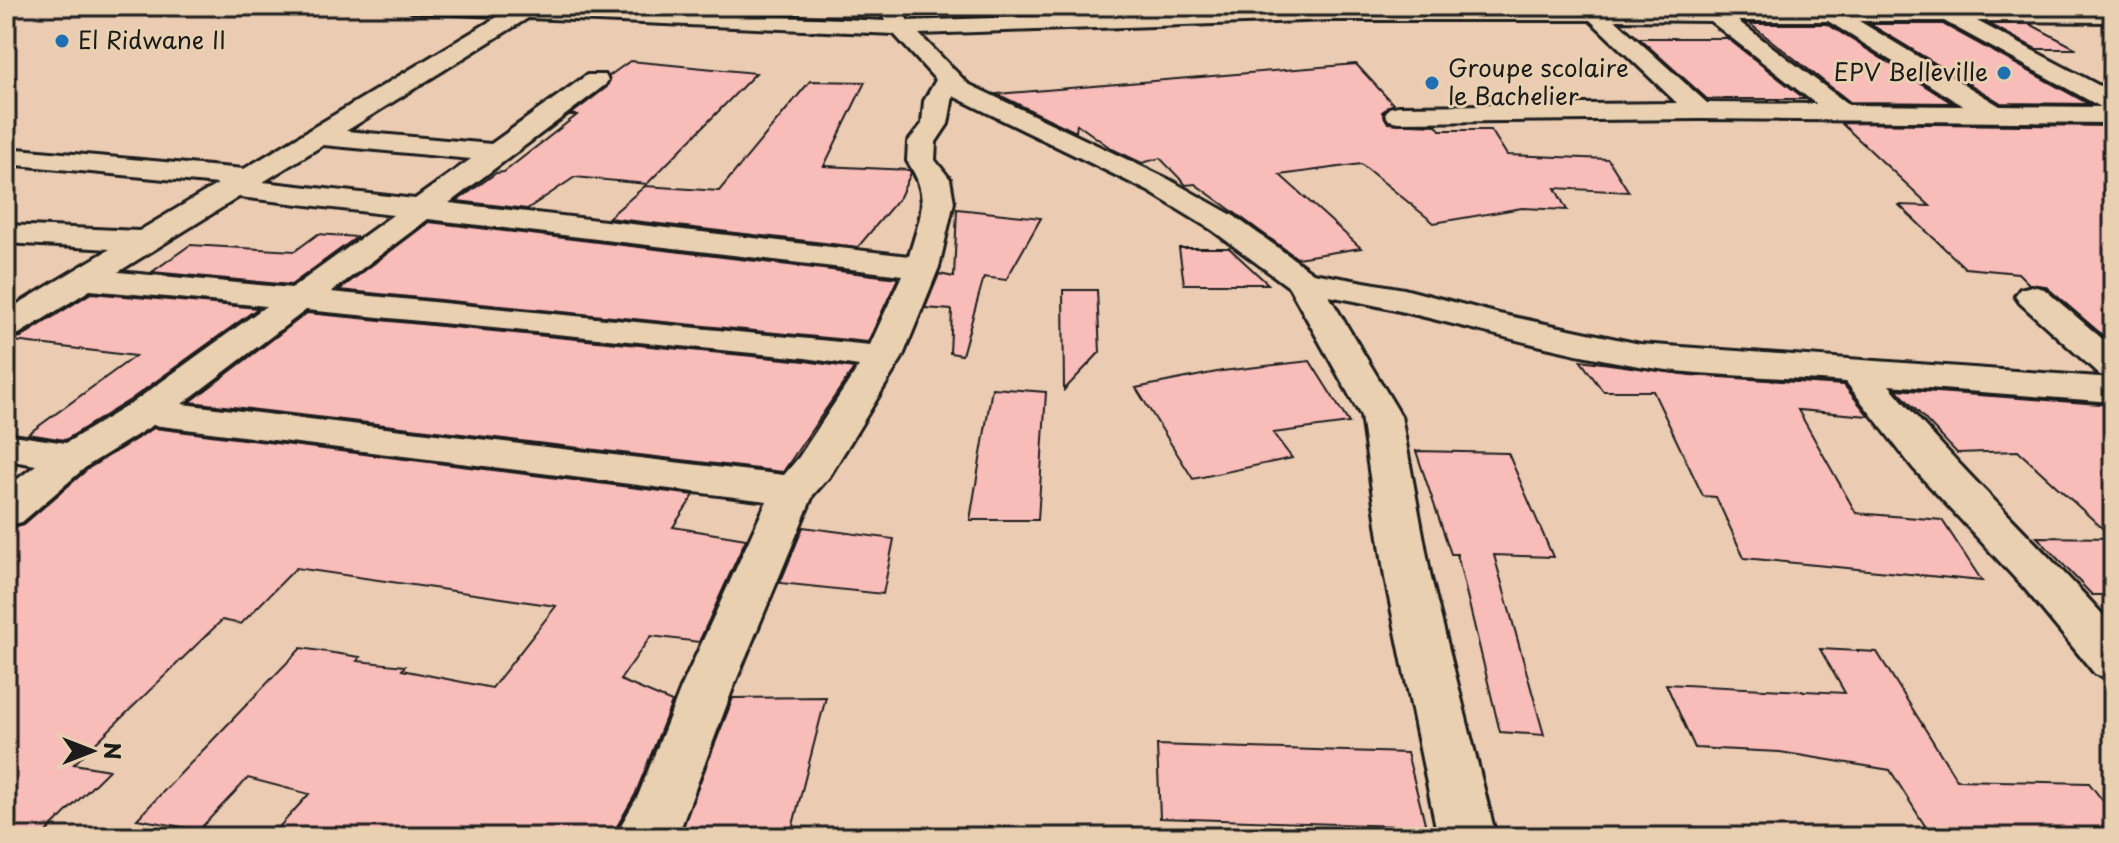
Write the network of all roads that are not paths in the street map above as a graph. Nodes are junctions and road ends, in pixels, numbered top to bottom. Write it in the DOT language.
graph roads {
  1 [pos="413,6"];
  2 [pos="1329,9"];
  3 [pos="1824,9"];
  4 [pos="1591,10"];
  5 [pos="1709,10"];
  6 [pos="1939,10"];
  7 [pos="2059,10"];
  8 [pos="522,12"];
  9 [pos="2113,15"];
  10 [pos="894,17"];
  11 [pos="2113,37"];
  12 [pos="949,79"];
  13 [pos="596,80"];
  14 [pos="2113,103"];
  15 [pos="1700,111"];
  16 [pos="1842,112"];
  17 [pos="1398,114"];
  18 [pos="1996,115"];
  19 [pos="2113,115"];
  20 [pos="316,136"];
  21 [pos="497,153"];
  22 [pos="6,156"];
  23 [pos="239,182"];
  24 [pos="425,208"];
  25 [pos="6,234"];
  26 [pos="141,241"];
  27 [pos="922,267"];
  28 [pos="85,279"];
  29 [pos="1303,281"];
  30 [pos="2032,296"];
  31 [pos="302,299"];
  32 [pos="6,326"];
  33 [pos="883,358"];
  34 [pos="2113,367"];
  35 [pos="1860,374"];
  36 [pos="2113,390"];
  37 [pos="146,412"];
  38 [pos="6,447"];
  39 [pos="72,457"];
  40 [pos="794,490"];
  41 [pos="6,511"];
  42 [pos="2113,660"];
  43 [pos="643,837"];
  44 [pos="1467,837"];
  1 -- 8 [label="street"];
  2 -- 4 [label="street"];
  2 -- 10 [label="street"];
  3 -- 5 [label="street"];
  3 -- 6 [label="street"];
  3 -- 18 [label="street"];
  4 -- 5 [label="street"];
  4 -- 15 [label="street"];
  5 -- 16 [label="street"];
  6 -- 7 [label="street"];
  6 -- 14 [label="street"];
  7 -- 9 [label="street"];
  7 -- 11 [label="street"];
  8 -- 10 [label="street"];
  8 -- 20 [label="street"];
  10 -- 12 [label="street"];
  12 -- 27 [label="street"];
  12 -- 29 [label="street"];
  13 -- 21 [label="street"];
  15 -- 16 [label="street"];
  15 -- 17 [label="street"];
  16 -- 18 [label="street"];
  18 -- 19 [label="street"];
  20 -- 21 [label="street"];
  20 -- 23 [label="street"];
  21 -- 24 [label="street"];
  22 -- 23 [label="street"];
  23 -- 24 [label="street"];
  23 -- 26 [label="street"];
  24 -- 27 [label="street"];
  24 -- 31 [label="street"];
  25 -- 26 [label="street"];
  26 -- 28 [label="street"];
  27 -- 33 [label="street"];
  28 -- 31 [label="street"];
  28 -- 32 [label="street"];
  29 -- 35 [label="street"];
  29 -- 44 [label="street"];
  30 -- 34 [label="street"];
  31 -- 33 [label="street"];
  31 -- 37 [label="street"];
  33 -- 40 [label="street"];
  35 -- 36 [label="street"];
  35 -- 42 [label="street"];
  37 -- 39 [label="street"];
  37 -- 40 [label="street"];
  38 -- 39 [label="street"];
  39 -- 41 [label="street"];
  40 -- 43 [label="street"];
}
